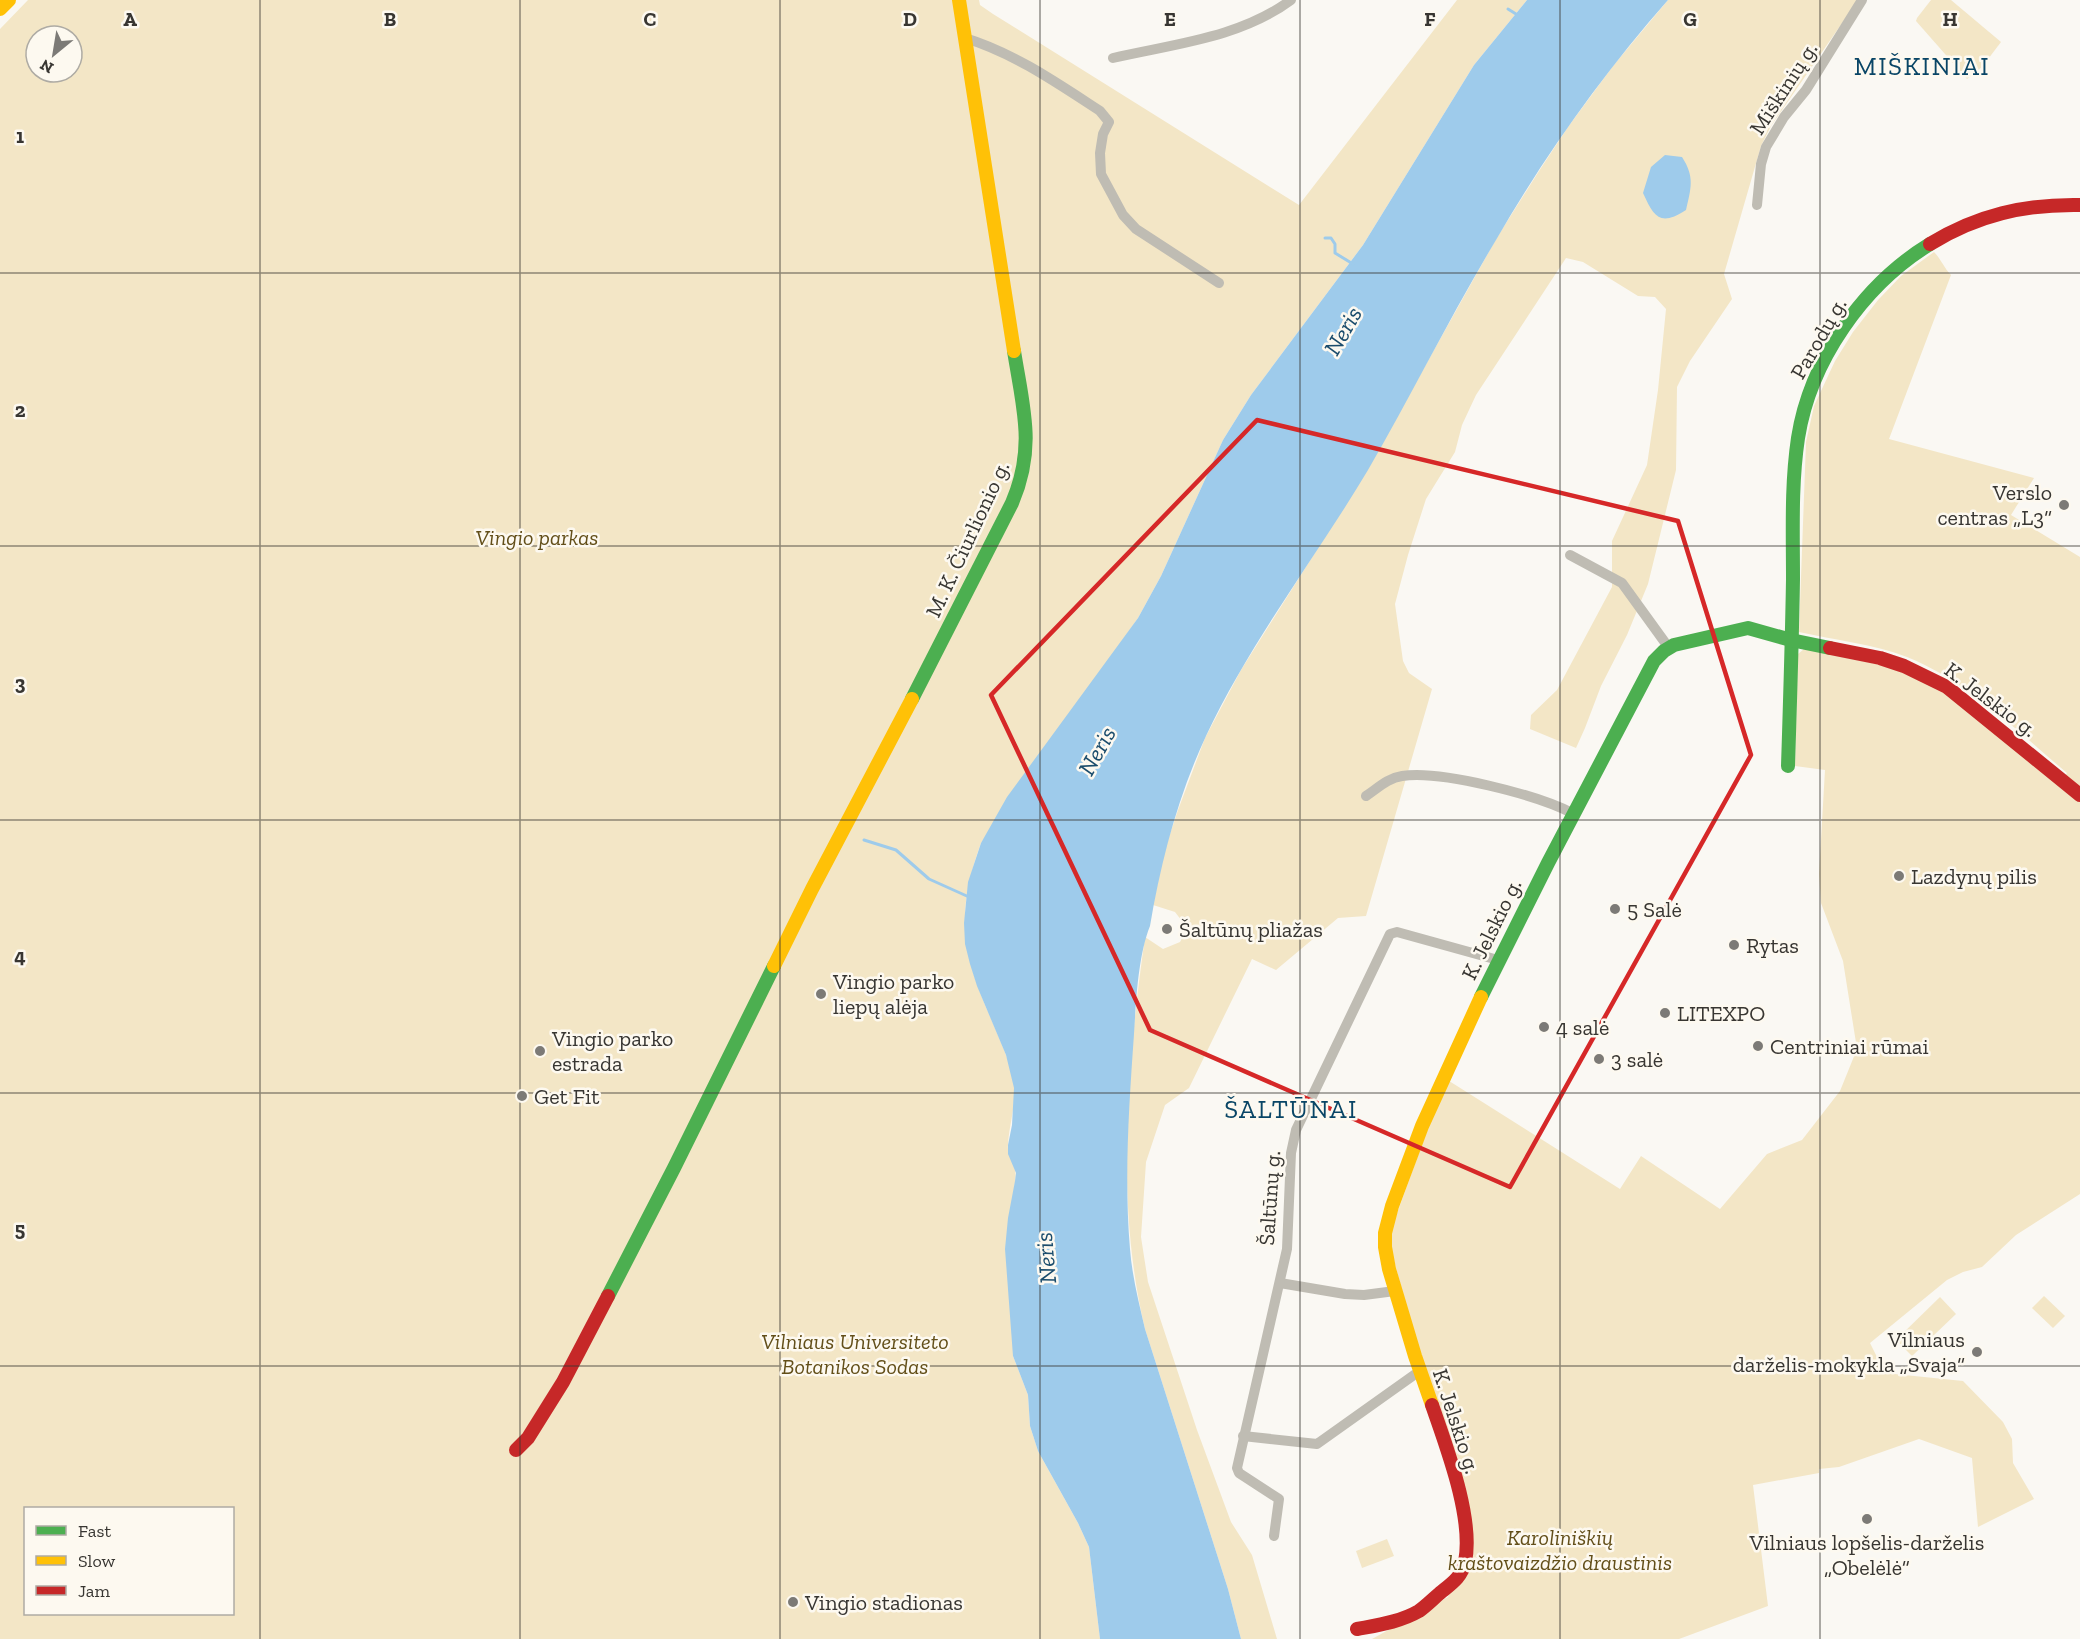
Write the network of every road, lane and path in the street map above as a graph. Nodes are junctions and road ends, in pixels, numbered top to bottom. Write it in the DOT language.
graph roads {
  1 [pos="9,0"];
  2 [pos="959,0"];
  3 [pos="1291,0"];
  4 [pos="1862,0"];
  5 [pos="0,9"];
  6 [pos="965,38"];
  7 [pos="1113,58"];
  8 [pos="1757,205"];
  9 [pos="2080,206"];
  10 [pos="1219,284"];
  11 [pos="1570,555"];
  12 [pos="1791,640"];
  13 [pos="1670,648"];
  14 [pos="1788,766"];
  15 [pos="2080,795"];
  16 [pos="1366,796"];
  17 [pos="1572,813"];
  18 [pos="1498,960"];
  19 [pos="1280,1283"];
  20 [pos="1395,1291"];
  21 [pos="1420,1373"];
  22 [pos="1243,1436"];
  23 [pos="516,1450"];
  24 [pos="1274,1536"];
  25 [pos="1357,1629"];
  1 -- 5 [label="main road"];
  2 -- 6 [label="main road, M. K. Čiurlionio g."];
  3 -- 7 [label="street"];
  4 -- 8 [label="street, Miškinių g."];
  6 -- 10 [label="street"];
  6 -- 23 [label="main road, M. K. Čiurlionio g."];
  9 -- 12 [label="main road, Parodų g."];
  11 -- 13 [label="street"];
  12 -- 13 [label="main road, K. Jelskio g."];
  12 -- 14 [label="main road, Parodų g."];
  12 -- 15 [label="main road, K. Jelskio g."];
  13 -- 17 [label="main road, K. Jelskio g."];
  16 -- 17 [label="street"];
  17 -- 18 [label="main road, K. Jelskio g."];
  18 -- 19 [label="street, Šaltūnų g."];
  18 -- 20 [label="main road, K. Jelskio g."];
  19 -- 20 [label="street"];
  19 -- 22 [label="street, Šaltūnų g."];
  20 -- 21 [label="main road, K. Jelskio g."];
  21 -- 22 [label="street"];
  21 -- 25 [label="main road, K. Jelskio g."];
  22 -- 24 [label="street, Šaltūnų g."];
}
